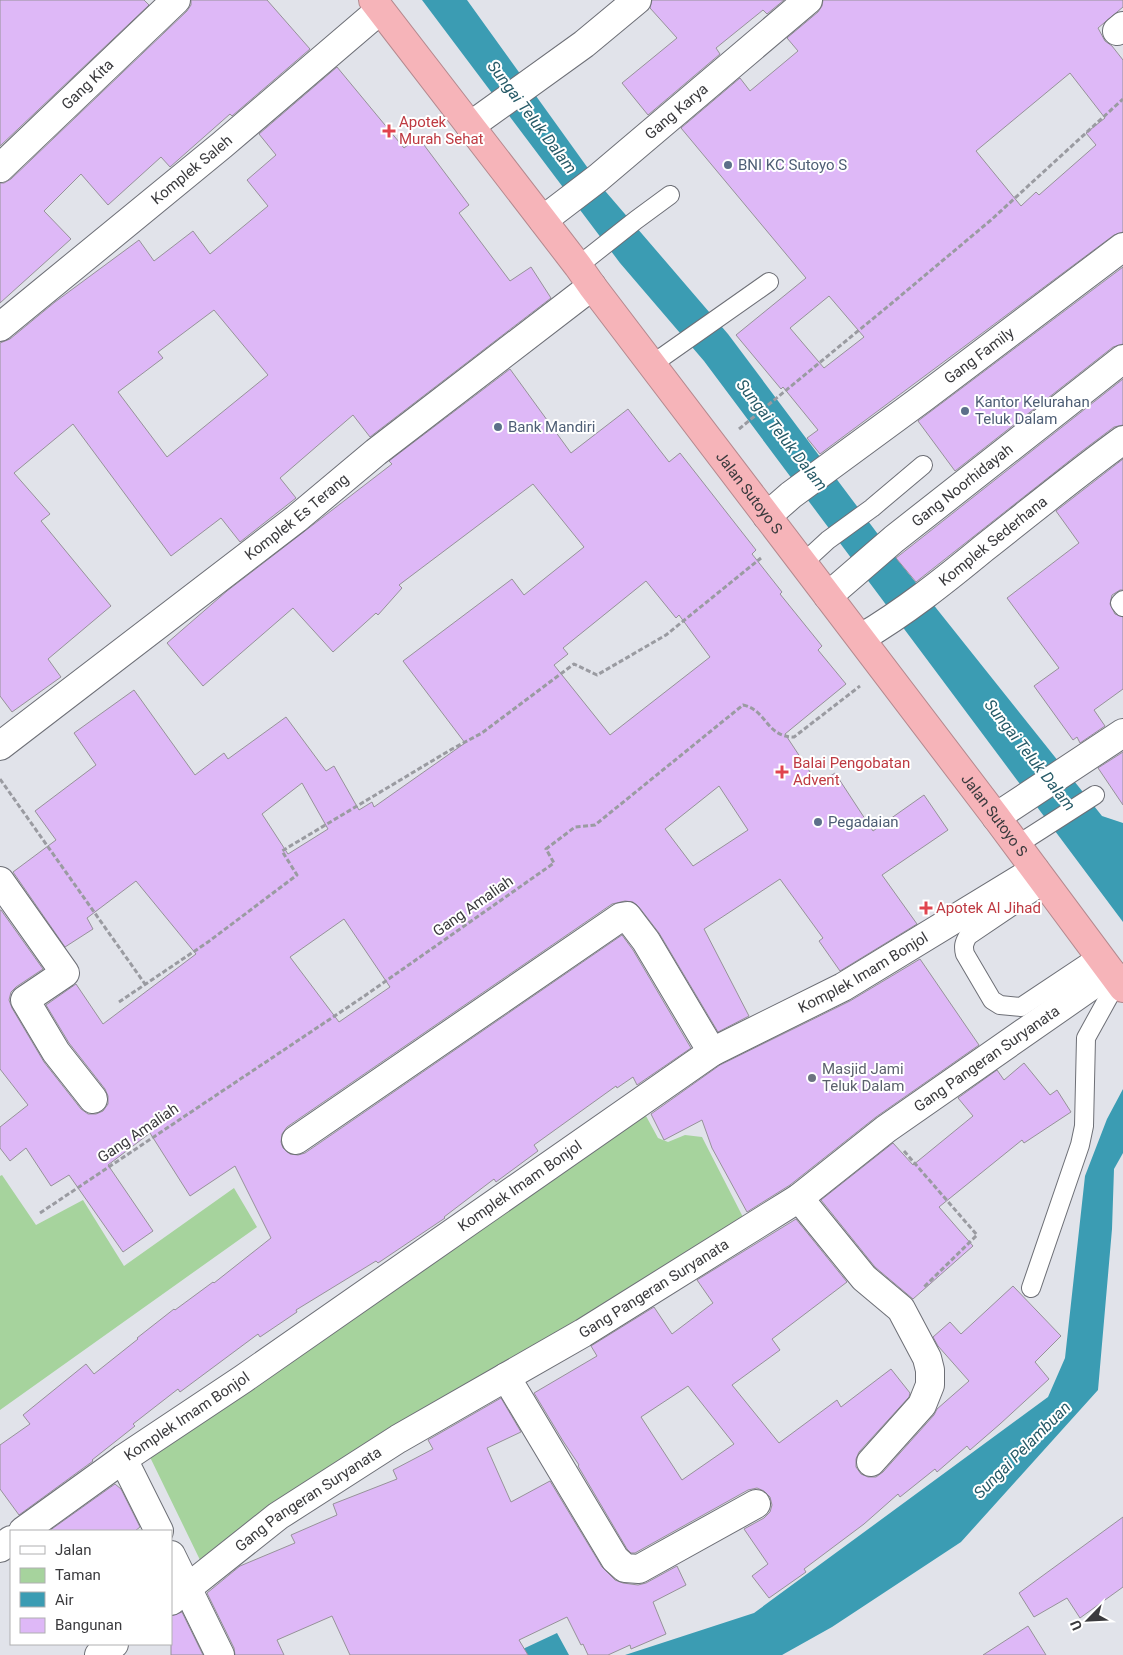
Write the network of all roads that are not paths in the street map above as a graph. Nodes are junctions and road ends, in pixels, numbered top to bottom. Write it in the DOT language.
graph roads {
  1 [pos="176,0"];
  2 [pos="637,0"];
  3 [pos="808,0"];
  4 [pos="377,5"];
  5 [pos="480,119"];
  6 [pos="0,168"];
  7 [pos="670,195"];
  8 [pos="552,213"];
  9 [pos="1123,247"];
  10 [pos="589,268"];
  11 [pos="769,282"];
  12 [pos="0,327"];
  13 [pos="1123,359"];
  14 [pos="652,365"];
  15 [pos="1123,440"];
  16 [pos="922,466"];
  17 [pos="767,516"];
  18 [pos="803,563"];
  19 [pos="828,596"];
  20 [pos="1123,600"];
  21 [pos="1123,607"];
  22 [pos="861,638"];
  23 [pos="1123,733"];
  24 [pos="0,746"];
  25 [pos="1095,795"];
  26 [pos="996,816"];
  27 [pos="1017,845"];
  28 [pos="1040,877"];
  29 [pos="0,881"];
  30 [pos="1113,974"];
  31 [pos="712,1052"];
  32 [pos="93,1098"];
  33 [pos="296,1140"];
  34 [pos="799,1198"];
  35 [pos="1031,1288"];
  36 [pos="506,1377"];
  37 [pos="123,1459"];
  38 [pos="871,1462"];
  39 [pos="756,1504"];
  40 [pos="23,1530"];
  41 [pos="158,1530"];
  42 [pos="172,1560"];
  43 [pos="180,1595"];
  44 [pos="113,1645"];
  45 [pos="98,1655"];
  46 [pos="220,1655"];
  1 -- 6 [label="street, Gang Kita"];
  2 -- 5 [label="street"];
  3 -- 8 [label="street, Gang Karya"];
  4 -- 5 [label="highway, Jalan Sutoyo S"];
  4 -- 12 [label="street, Komplek Saleh"];
  5 -- 8 [label="highway, Jalan Sutoyo S"];
  7 -- 10 [label="lane"];
  8 -- 10 [label="highway, Jalan Sutoyo S"];
  9 -- 17 [label="street, Gang Family"];
  10 -- 14 [label="highway, Jalan Sutoyo S"];
  10 -- 24 [label="street, Komplek Es Terang"];
  11 -- 14 [label="lane"];
  13 -- 19 [label="street, Gang Noorhidayah"];
  14 -- 17 [label="highway, Jalan Sutoyo S"];
  15 -- 22 [label="street, Komplek Sederhana"];
  16 -- 18 [label="lane"];
  17 -- 18 [label="highway, Jalan Sutoyo S"];
  18 -- 19 [label="highway, Jalan Sutoyo S"];
  19 -- 22 [label="highway, Jalan Sutoyo S"];
  20 -- 21 [label="lane"];
  22 -- 26 [label="highway, Jalan Sutoyo S"];
  23 -- 26 [label="street"];
  25 -- 27 [label="lane"];
  26 -- 27 [label="highway, Jalan Sutoyo S"];
  27 -- 28 [label="highway, Jalan Sutoyo S"];
  28 -- 30 [label="highway, Jalan Sutoyo S"];
  28 -- 30 [label="lane"];
  28 -- 31 [label="street, Komplek Imam Bonjol"];
  29 -- 32 [label="street"];
  30 -- 34 [label="street, Gang Pangeran Suryanata"];
  30 -- 35 [label="lane"];
  31 -- 33 [label="street"];
  31 -- 37 [label="street, Komplek Imam Bonjol"];
  34 -- 36 [label="street, Gang Pangeran Suryanata"];
  34 -- 38 [label="street"];
  36 -- 39 [label="street"];
  36 -- 43 [label="street, Gang Pangeran Suryanata"];
  37 -- 40 [label="street, Komplek Imam Bonjol"];
  37 -- 41 [label="street"];
  42 -- 43 [label="street"];
  43 -- 46 [label="street"];
  44 -- 45 [label="street"];
}
